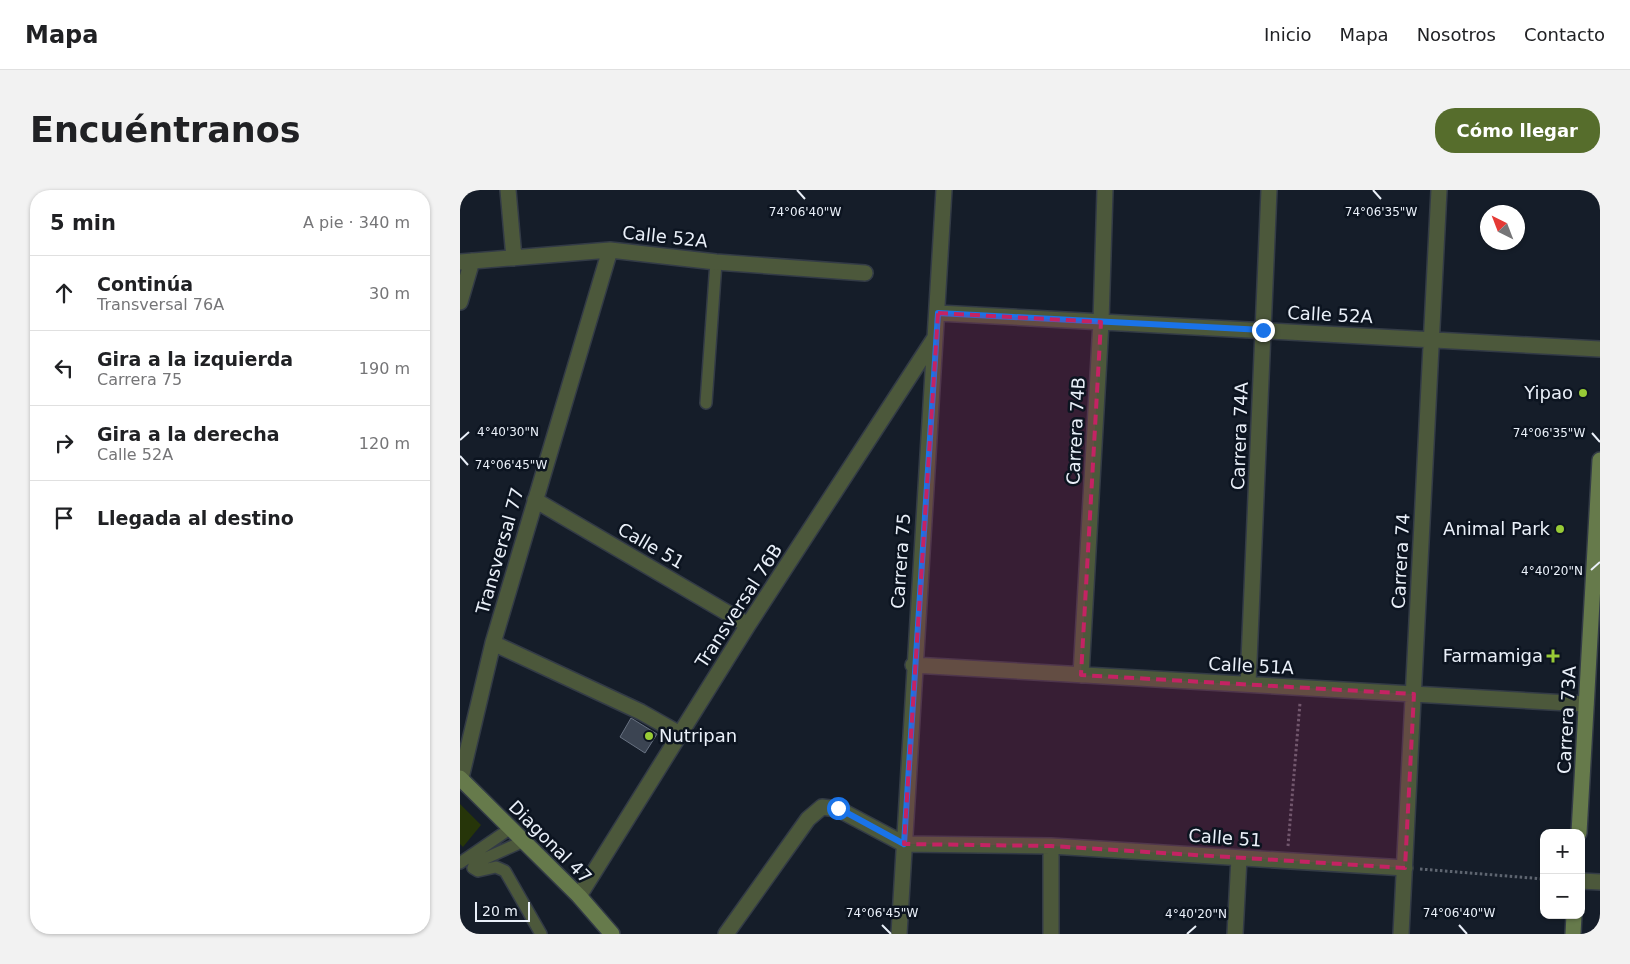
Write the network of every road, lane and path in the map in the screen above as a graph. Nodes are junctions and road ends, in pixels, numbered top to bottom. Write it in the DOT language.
graph roads {
  1 [pos="508,190"];
  2 [pos="944,190"];
  3 [pos="1105,190"];
  4 [pos="1269,190"];
  5 [pos="1439,190"];
  6 [pos="610,250"];
  7 [pos="514,258"];
  8 [pos="466,262"];
  9 [pos="716,262"];
  10 [pos="865,273"];
  11 [pos="460,302"];
  12 [pos="938,313"];
  13 [pos="1101,322"];
  14 [pos="1263,330"];
  15 [pos="935,337"];
  16 [pos="1431,340"];
  17 [pos="1600,349"];
  18 [pos="706,403"];
  19 [pos="1600,460"];
  20 [pos="535,500"];
  21 [pos="748,625"];
  22 [pos="493,643"];
  23 [pos="913,666"];
  24 [pos="1081,675"];
  25 [pos="1248,684"];
  26 [pos="1301,688"];
  27 [pos="1414,694"];
  28 [pos="1586,704"];
  29 [pos="680,734"];
  30 [pos="460,778"];
  31 [pos="511,828"];
  32 [pos="1579,829"];
  33 [pos="524,841"];
  34 [pos="904,844"];
  35 [pos="1050,846"];
  36 [pos="1240,858"];
  37 [pos="1286,861"];
  38 [pos="460,863"];
  39 [pos="1405,868"];
  40 [pos="1540,879"];
  41 [pos="1585,882"];
  42 [pos="1600,882"];
  43 [pos="579,896"];
  44 [pos="1574,919"];
  45 [pos="541,934"];
  46 [pos="612,934"];
  47 [pos="726,934"];
  48 [pos="899,934"];
  49 [pos="1051,934"];
  50 [pos="1235,934"];
  51 [pos="1401,934"];
  52 [pos="1573,934"];
  1 -- 7 [label="street"];
  2 -- 12 [label="street, Carrera 75"];
  3 -- 13 [label="street, Carrera 74B"];
  4 -- 14 [label="street, Carrera 74A"];
  5 -- 16 [label="street, Carrera 74"];
  6 -- 7 [label="street, Calle 52A"];
  6 -- 9 [label="street, Calle 52A"];
  6 -- 20 [label="street, Transversal 77"];
  7 -- 8 [label="street, Calle 52A"];
  8 -- 11 [label="street"];
  9 -- 10 [label="street, Calle 52A"];
  9 -- 18 [label="lane"];
  12 -- 13 [label="street, Calle 52A"];
  12 -- 15 [label="street, Carrera 75"];
  13 -- 14 [label="street, Calle 52A"];
  13 -- 24 [label="street, Carrera 74B"];
  14 -- 16 [label="street, Calle 52A"];
  14 -- 25 [label="street, Carrera 74A"];
  15 -- 21 [label="street, Transversal 76B"];
  15 -- 23 [label="street, Carrera 75"];
  16 -- 17 [label="street, Calle 52A"];
  16 -- 27 [label="street, Carrera 74"];
  19 -- 28 [label="street, Carrera 73A"];
  20 -- 21 [label="street, Calle 51"];
  20 -- 22 [label="street, Transversal 77"];
  21 -- 29 [label="street, Transversal 76B"];
  22 -- 29 [label="street"];
  22 -- 30 [label="street, Transversal 77"];
  23 -- 24 [label="street, Calle 51A"];
  23 -- 34 [label="street, Carrera 75"];
  24 -- 25 [label="street, Calle 51A"];
  25 -- 26 [label="street, Calle 51A"];
  26 -- 27 [label="street, Calle 51A"];
  26 -- 37 [label="path"];
  27 -- 28 [label="street, Calle 51A"];
  27 -- 39 [label="street, Carrera 74"];
  28 -- 32 [label="street, Carrera 73A"];
  29 -- 43 [label="street, Transversal 76B"];
  30 -- 31 [label="street, Diagonal 47"];
  31 -- 33 [label="street, Diagonal 47"];
  31 -- 38 [label="lane"];
  33 -- 43 [label="street, Diagonal 47"];
  33 -- 45 [label="lane"];
  34 -- 35 [label="street, Calle 51"];
  34 -- 47 [label="street"];
  34 -- 48 [label="street, Carrera 75"];
  35 -- 36 [label="street, Calle 51"];
  35 -- 49 [label="street"];
  36 -- 37 [label="street, Calle 51"];
  36 -- 50 [label="street"];
  37 -- 39 [label="street, Calle 51"];
  39 -- 40 [label="path"];
  39 -- 51 [label="street, Carrera 74"];
  41 -- 42 [label="street"];
  43 -- 46 [label="street, Diagonal 47"];
  44 -- 52 [label="street"];
}
